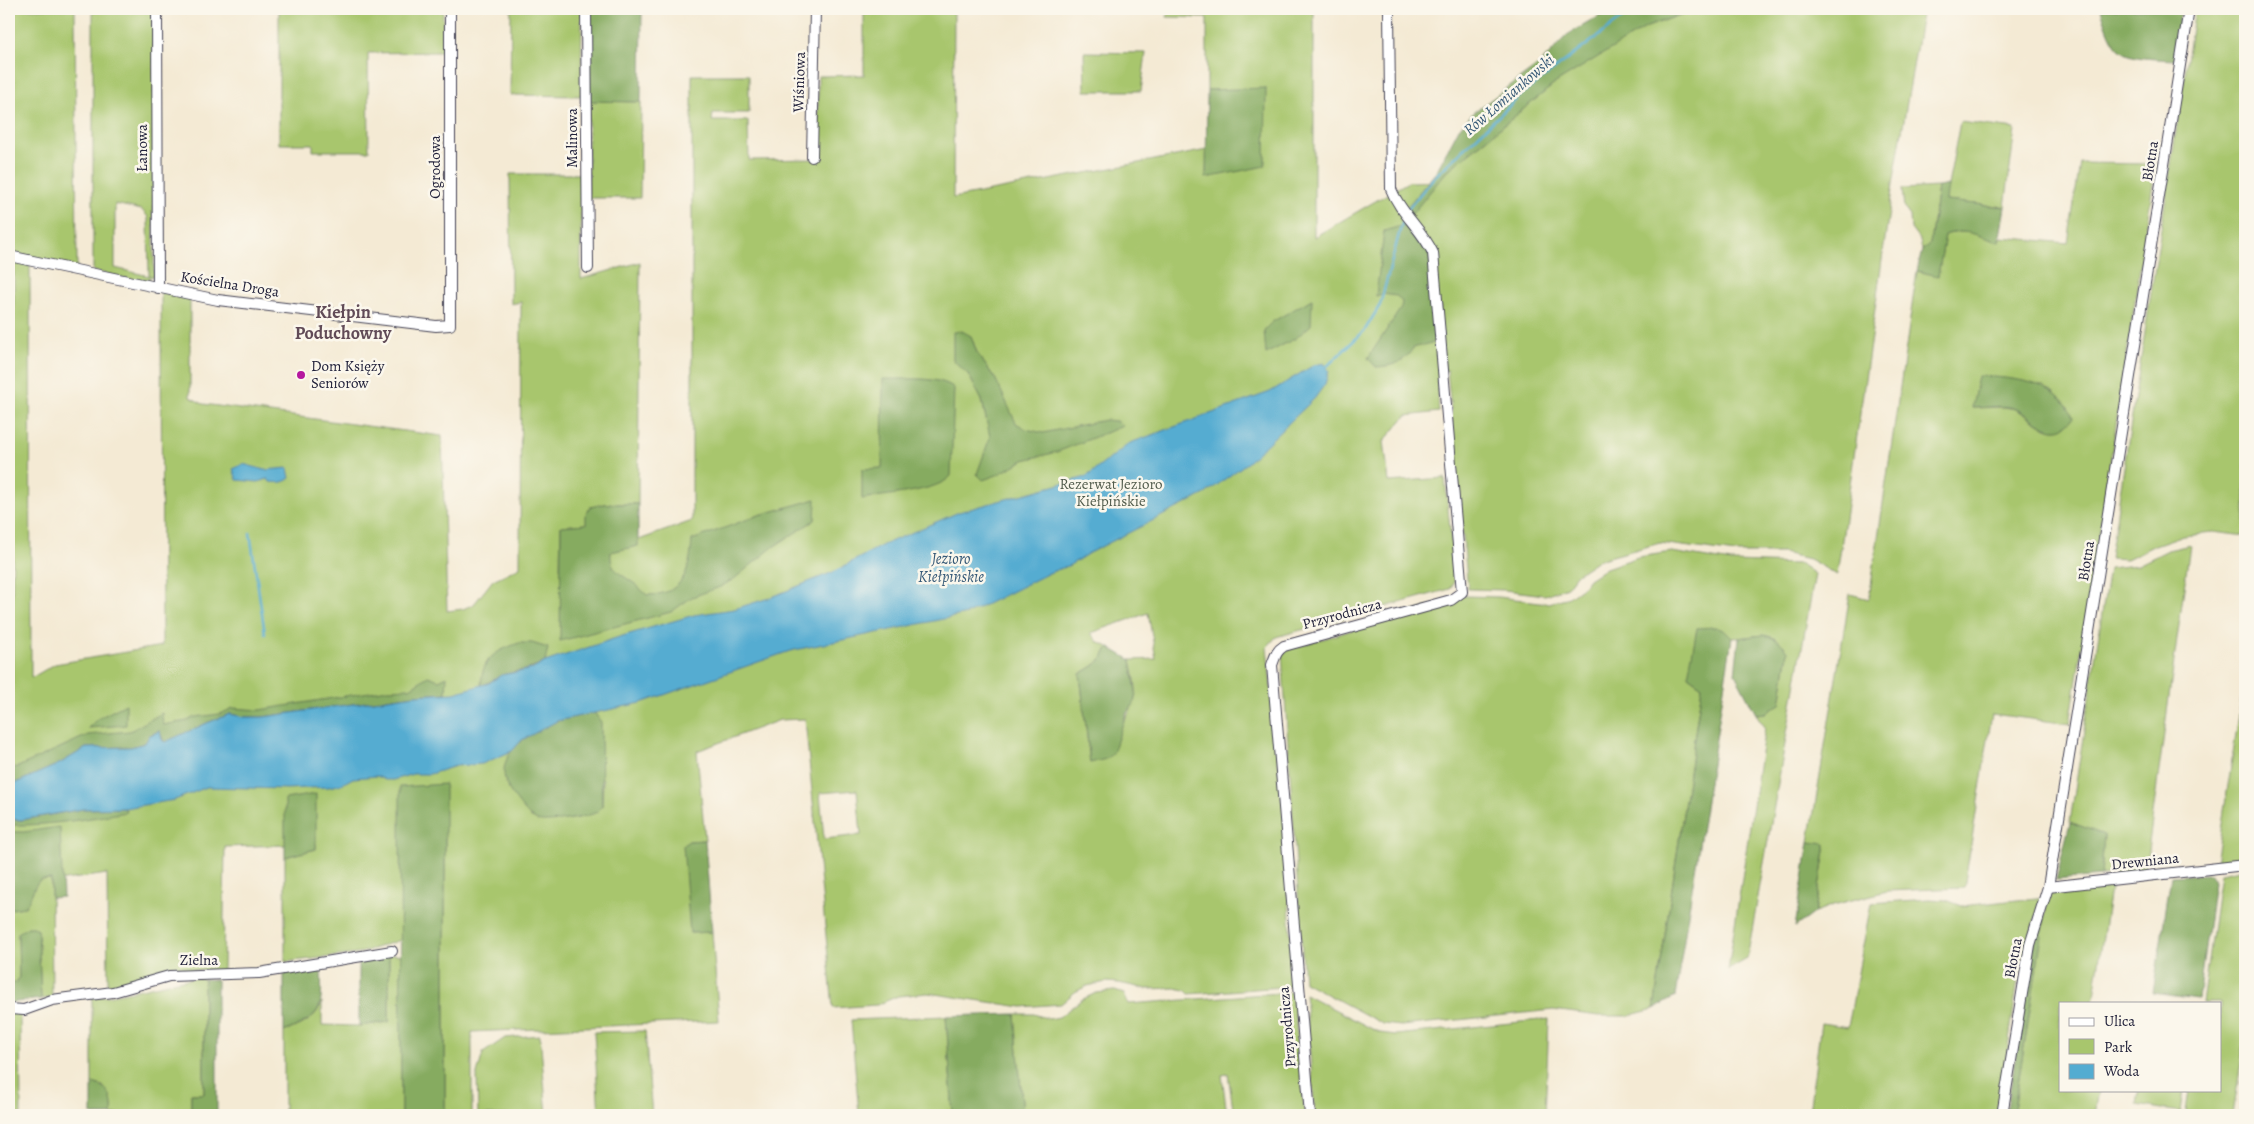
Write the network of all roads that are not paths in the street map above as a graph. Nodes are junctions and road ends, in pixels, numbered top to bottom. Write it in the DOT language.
graph roads {
  1 [pos="157,9"];
  2 [pos="450,9"];
  3 [pos="586,9"];
  4 [pos="815,9"];
  5 [pos="1389,9"];
  6 [pos="2189,9"];
  7 [pos="812,157"];
  8 [pos="9,256"];
  9 [pos="588,268"];
  10 [pos="158,288"];
  11 [pos="450,325"];
  12 [pos="2245,865"];
  13 [pos="2048,887"];
  14 [pos="392,951"];
  15 [pos="9,1009"];
  16 [pos="1310,1115"];
  17 [pos="2002,1115"];
  1 -- 10 [label="street, Łanowa"];
  2 -- 11 [label="street, Ogrodowa"];
  3 -- 9 [label="street, Malinowa"];
  4 -- 7 [label="street, Wiśniowa"];
  5 -- 16 [label="street, Przyrodnicza"];
  6 -- 13 [label="street, Błotna"];
  8 -- 10 [label="street, Kościelna Droga"];
  10 -- 11 [label="street, Kościelna Droga"];
  12 -- 13 [label="street, Drewniana"];
  13 -- 17 [label="street, Błotna"];
  14 -- 15 [label="street, Zielna"];
}
